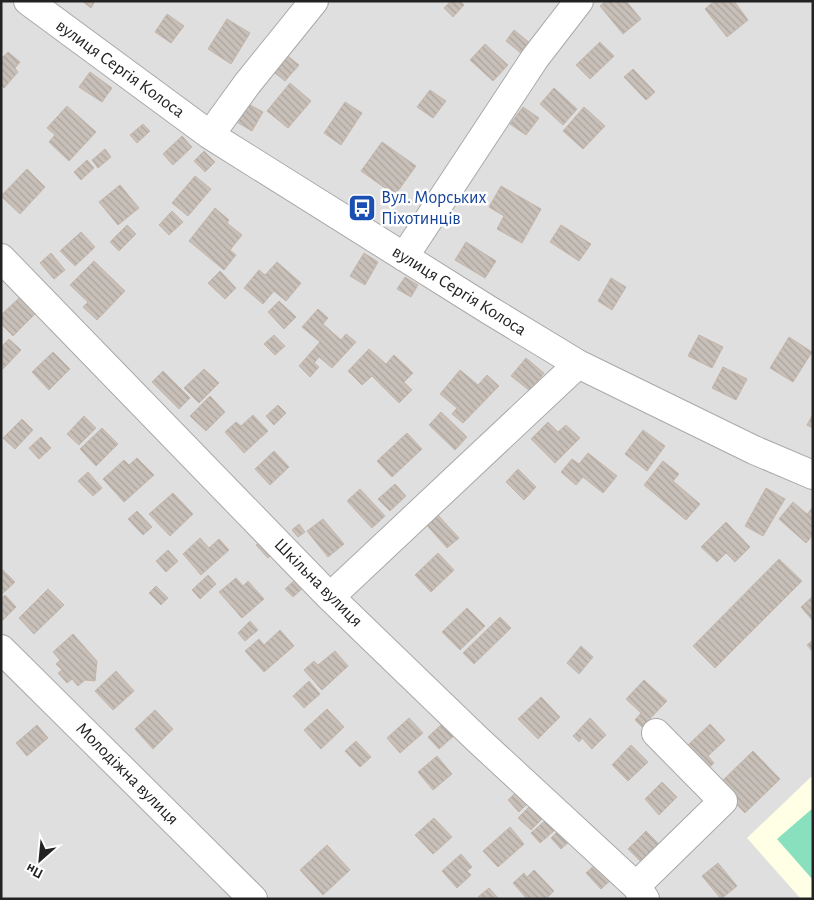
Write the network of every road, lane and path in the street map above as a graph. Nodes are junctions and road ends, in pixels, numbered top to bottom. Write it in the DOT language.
graph roads {
  1 [pos="314,1"];
  2 [pos="579,1"];
  3 [pos="33,3"];
  4 [pos="210,135"];
  5 [pos="404,257"];
  6 [pos="1,258"];
  7 [pos="578,364"];
  8 [pos="813,475"];
  9 [pos="330,597"];
  10 [pos="1,649"];
  11 [pos="656,733"];
  12 [pos="641,892"];
  13 [pos="253,899"];
  1 -- 4 [label="street"];
  2 -- 5 [label="street"];
  3 -- 4 [label="street, вулиця Сергія Колоса"];
  4 -- 5 [label="street, вулиця Сергія Колоса"];
  5 -- 7 [label="street, вулиця Сергія Колоса"];
  6 -- 9 [label="street, Шкільна вулиця"];
  7 -- 8 [label="street, вулиця Сергія Колоса"];
  7 -- 9 [label="street"];
  9 -- 12 [label="street, Шкільна вулиця"];
  10 -- 13 [label="street, Молодіжна вулиця"];
  11 -- 12 [label="street"];
}
